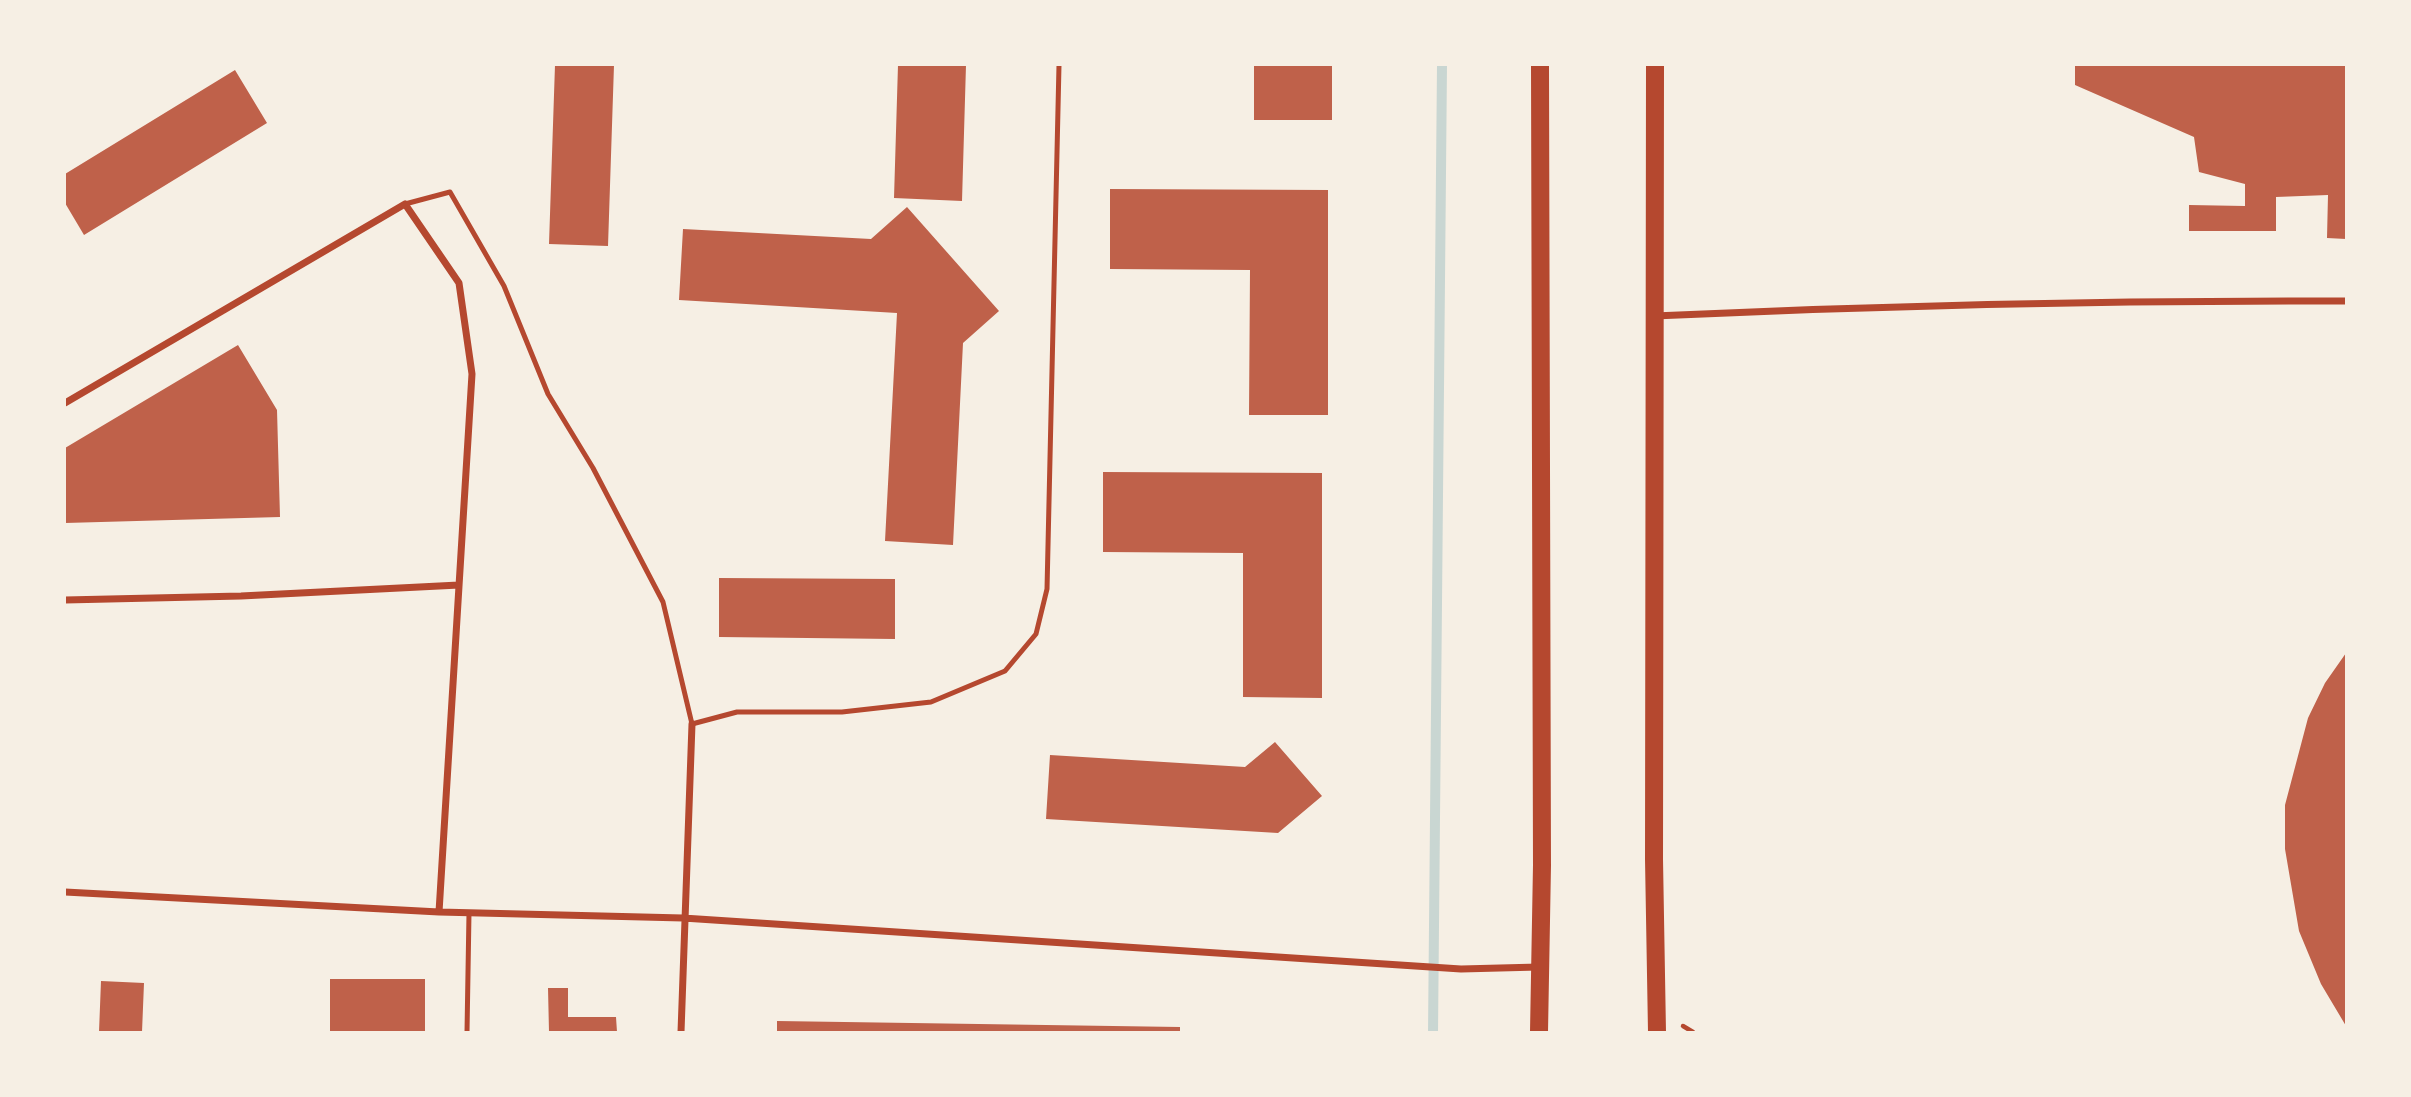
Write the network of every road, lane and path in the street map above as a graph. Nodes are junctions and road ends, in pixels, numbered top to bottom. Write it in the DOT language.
graph roads {
  1 [pos="1059,65"];
  2 [pos="1540,65"];
  3 [pos="1655,65"];
  4 [pos="405,204"];
  5 [pos="2346,301"];
  6 [pos="1653,316"];
  7 [pos="65,403"];
  8 [pos="459,585"];
  9 [pos="65,600"];
  10 [pos="691,724"];
  11 [pos="65,892"];
  12 [pos="439,912"];
  13 [pos="469,913"];
  14 [pos="683,918"];
  15 [pos="1541,967"];
  16 [pos="467,1032"];
  17 [pos="681,1032"];
  18 [pos="1539,1032"];
  19 [pos="1657,1032"];
  1 -- 10 [label="lane"];
  2 -- 15 [label="main road"];
  3 -- 6 [label="main road"];
  4 -- 7 [label="street"];
  4 -- 8 [label="street"];
  4 -- 10 [label="lane"];
  5 -- 6 [label="street"];
  6 -- 19 [label="main road"];
  8 -- 9 [label="street"];
  8 -- 12 [label="street"];
  10 -- 14 [label="street"];
  11 -- 12 [label="street"];
  12 -- 13 [label="street"];
  13 -- 14 [label="street"];
  13 -- 16 [label="lane"];
  14 -- 15 [label="street"];
  14 -- 17 [label="street"];
  15 -- 18 [label="main road"];
}
